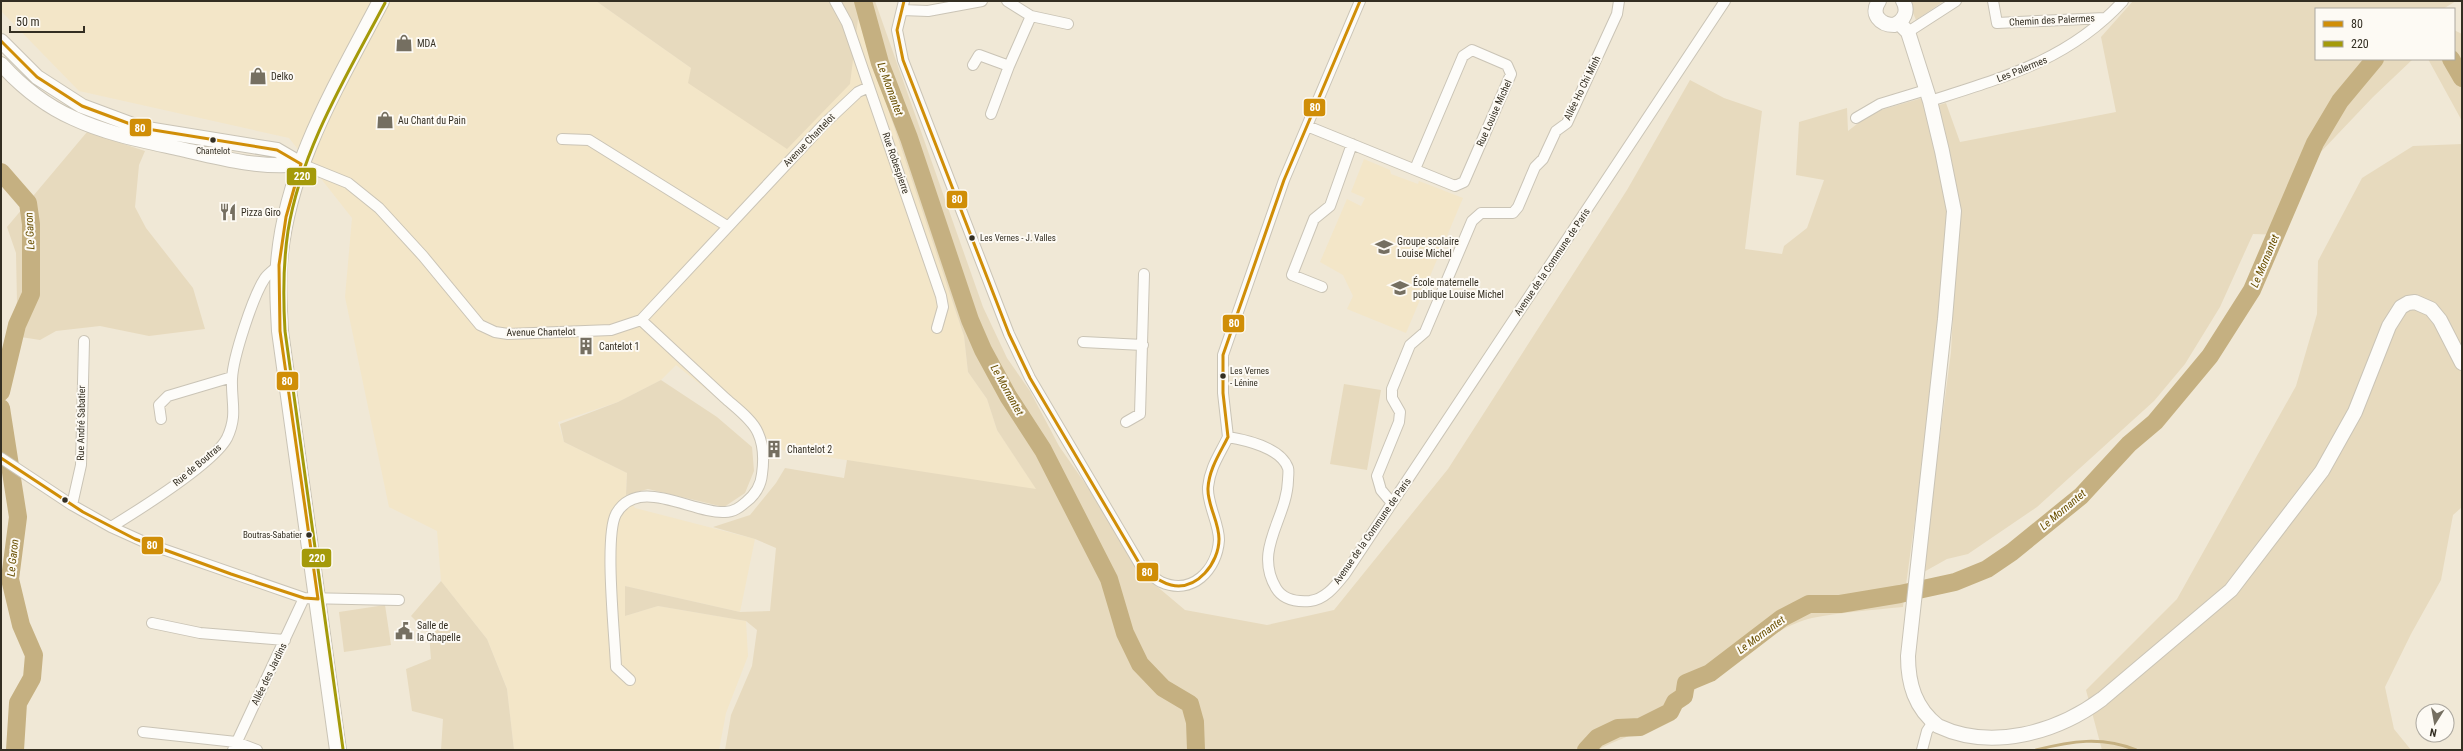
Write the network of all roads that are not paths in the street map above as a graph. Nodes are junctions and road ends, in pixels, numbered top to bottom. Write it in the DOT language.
graph roads {
  1 [pos="381,1"];
  2 [pos="835,1"];
  3 [pos="982,1"];
  4 [pos="1007,1"];
  5 [pos="1360,1"];
  6 [pos="1619,1"];
  7 [pos="1725,1"];
  8 [pos="1879,1"];
  9 [pos="1902,1"];
  10 [pos="1956,1"];
  11 [pos="1993,1"];
  12 [pos="2123,1"];
  13 [pos="903,5"];
  14 [pos="1031,16"];
  15 [pos="2105,18"];
  16 [pos="1068,24"];
  17 [pos="1903,27"];
  18 [pos="1,42"];
  19 [pos="1,64"];
  20 [pos="973,65"];
  21 [pos="1009,66"];
  22 [pos="869,87"];
  23 [pos="1928,96"];
  24 [pos="991,114"];
  25 [pos="1856,118"];
  26 [pos="1307,126"];
  27 [pos="562,139"];
  28 [pos="1352,144"];
  29 [pos="248,146"];
  30 [pos="245,162"];
  31 [pos="301,164"];
  32 [pos="1415,169"];
  33 [pos="727,226"];
  34 [pos="279,265"];
  35 [pos="1144,274"];
  36 [pos="1322,288"];
  37 [pos="641,320"];
  38 [pos="937,328"];
  39 [pos="84,341"];
  40 [pos="1083,342"];
  41 [pos="1143,345"];
  42 [pos="2462,363"];
  43 [pos="232,377"];
  44 [pos="160,419"];
  45 [pos="1126,422"];
  46 [pos="1228,437"];
  47 [pos="1,458"];
  48 [pos="1392,503"];
  49 [pos="72,505"];
  50 [pos="111,527"];
  51 [pos="311,599"];
  52 [pos="399,600"];
  53 [pos="152,623"];
  54 [pos="285,640"];
  55 [pos="630,680"];
  56 [pos="1933,722"];
  57 [pos="143,732"];
  58 [pos="234,746"];
  59 [pos="257,750"];
  60 [pos="338,750"];
  61 [pos="1922,750"];
  1 -- 31 [label="main road"];
  2 -- 22 [label="street, Rue Robespierre"];
  3 -- 13 [label="street"];
  4 -- 14 [label="street"];
  5 -- 26 [label="street"];
  6 -- 48 [label="street, Allée Ho Chi Minh"];
  7 -- 48 [label="street, Avenue de la Commune de Paris"];
  8 -- 17 [label="street"];
  9 -- 17 [label="street"];
  10 -- 17 [label="street"];
  11 -- 15 [label="street, Chemin des Palermes"];
  12 -- 15 [label="street, Les Palermes"];
  13 -- 46 [label="street"];
  14 -- 16 [label="street"];
  14 -- 21 [label="street"];
  15 -- 23 [label="street, Les Palermes"];
  17 -- 23 [label="street"];
  18 -- 29 [label="street"];
  19 -- 30 [label="street"];
  20 -- 21 [label="street"];
  21 -- 24 [label="street"];
  22 -- 33 [label="street, Avenue Chantelot"];
  22 -- 38 [label="street, Rue Robespierre"];
  23 -- 25 [label="street, Les Palermes"];
  23 -- 56 [label="street"];
  26 -- 28 [label="street, Rue Louise Michel"];
  26 -- 46 [label="street"];
  27 -- 33 [label="street"];
  28 -- 32 [label="street, Rue Louise Michel"];
  28 -- 36 [label="street"];
  29 -- 30 [label="street"];
  29 -- 31 [label="street"];
  30 -- 31 [label="street"];
  31 -- 34 [label="main road"];
  31 -- 37 [label="street, Avenue Chantelot"];
  32 -- 32 [label="street, Rue Louise Michel"];
  33 -- 37 [label="street, Avenue Chantelot"];
  34 -- 43 [label="street, Rue de Boutras"];
  34 -- 51 [label="main road"];
  35 -- 41 [label="street"];
  37 -- 55 [label="street"];
  39 -- 49 [label="street, Rue André Sabatier"];
  40 -- 41 [label="street"];
  41 -- 45 [label="street"];
  42 -- 56 [label="street"];
  43 -- 44 [label="street"];
  43 -- 50 [label="street, Rue de Boutras"];
  46 -- 48 [label="street, Avenue de la Commune de Paris"];
  47 -- 49 [label="street"];
  49 -- 50 [label="street"];
  50 -- 51 [label="street"];
  51 -- 52 [label="street"];
  51 -- 54 [label="street, Allée des Jardins"];
  51 -- 60 [label="main road"];
  53 -- 54 [label="street"];
  54 -- 58 [label="street, Allée des Jardins"];
  56 -- 61 [label="street"];
  57 -- 58 [label="street"];
  58 -- 59 [label="street"];
}
